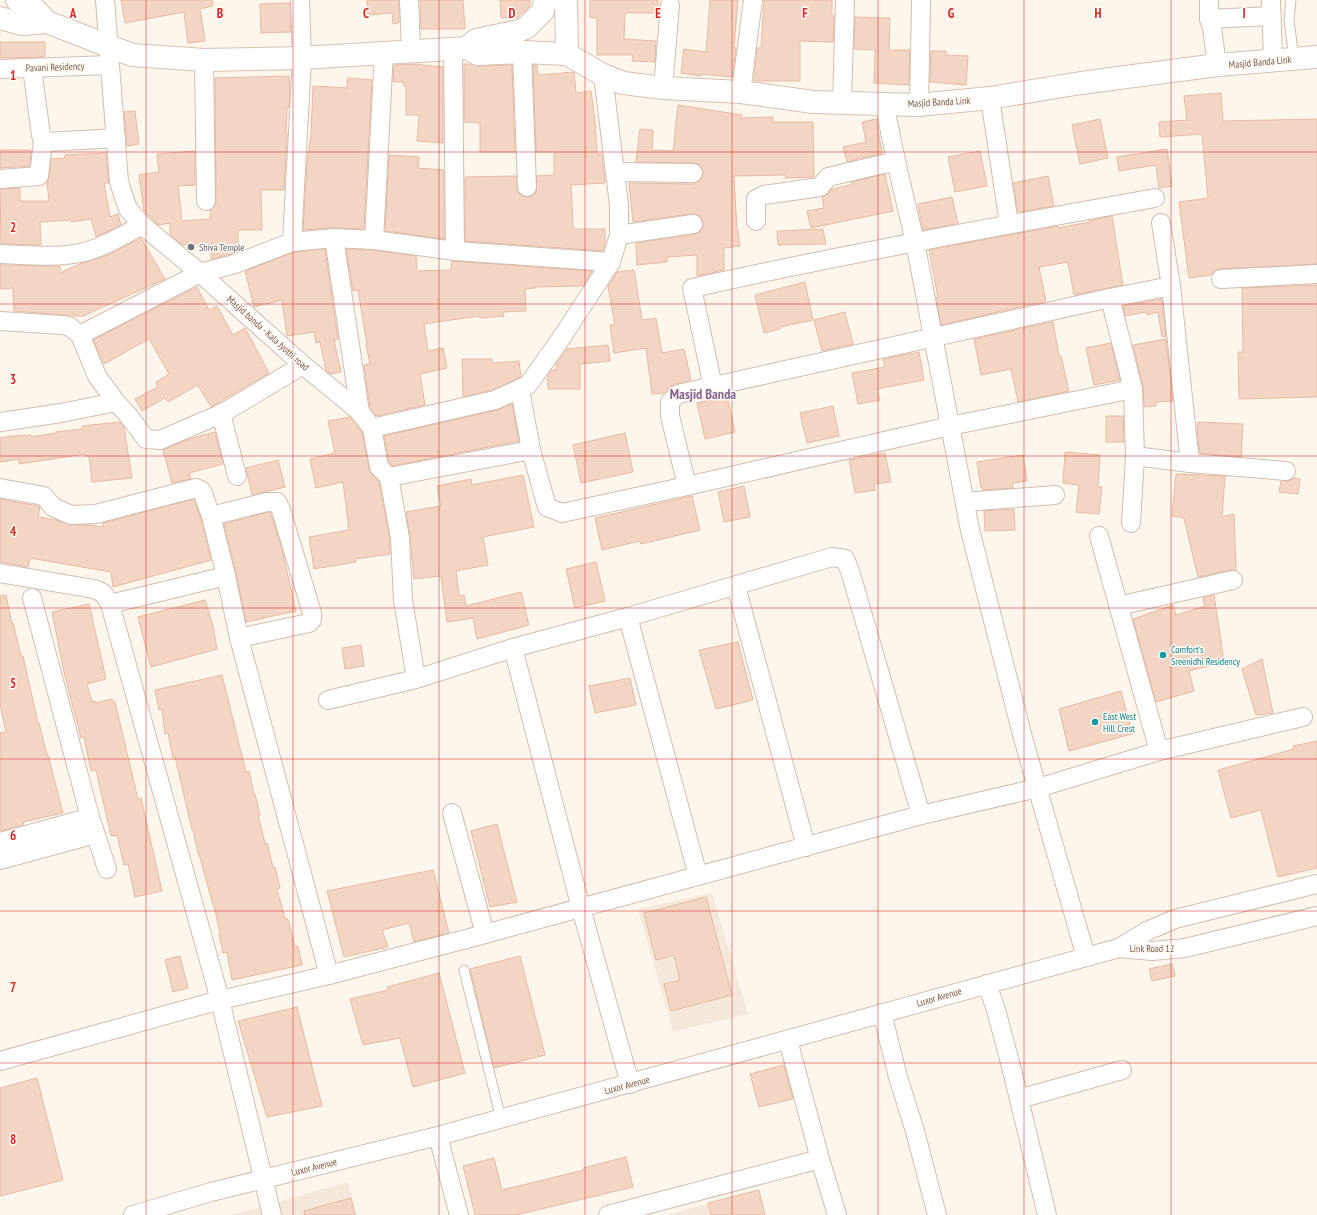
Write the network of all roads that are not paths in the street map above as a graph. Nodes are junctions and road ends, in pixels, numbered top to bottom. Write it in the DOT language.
graph roads {
  1 [pos="18,0"];
  2 [pos="105,0"];
  3 [pos="300,0"];
  4 [pos="409,0"];
  5 [pos="546,0"];
  6 [pos="566,0"];
  7 [pos="753,0"];
  8 [pos="1209,0"];
  9 [pos="1291,0"];
  10 [pos="844,2"];
  11 [pos="921,2"];
  12 [pos="670,5"];
  13 [pos="1271,8"];
  14 [pos="0,18"];
  15 [pos="1209,19"];
  16 [pos="47,22"];
  17 [pos="460,48"];
  18 [pos="411,50"];
  19 [pos="384,52"];
  20 [pos="522,52"];
  21 [pos="567,54"];
  22 [pos="109,55"];
  23 [pos="1317,57"];
  24 [pos="302,58"];
  25 [pos="1294,59"];
  26 [pos="204,60"];
  27 [pos="1273,61"];
  28 [pos="1217,65"];
  29 [pos="32,68"];
  30 [pos="0,69"];
  31 [pos="603,75"];
  32 [pos="663,88"];
  33 [pos="741,92"];
  34 [pos="990,98"];
  35 [pos="842,102"];
  36 [pos="884,103"];
  37 [pos="919,104"];
  38 [pos="116,138"];
  39 [pos="43,140"];
  40 [pos="896,161"];
  41 [pos="615,172"];
  42 [pos="692,172"];
  43 [pos="0,179"];
  44 [pos="528,187"];
  45 [pos="1155,198"];
  46 [pos="206,201"];
  47 [pos="756,220"];
  48 [pos="1161,223"];
  49 [pos="693,224"];
  50 [pos="1009,224"];
  51 [pos="142,225"];
  52 [pos="620,234"];
  53 [pos="334,238"];
  54 [pos="374,240"];
  55 [pos="292,242"];
  56 [pos="915,242"];
  57 [pos="456,251"];
  58 [pos="0,254"];
  59 [pos="612,262"];
  60 [pos="200,273"];
  61 [pos="1317,274"];
  62 [pos="1221,279"];
  63 [pos="1171,286"];
  64 [pos="1110,298"];
  65 [pos="0,322"];
  66 [pos="80,335"];
  67 [pos="932,338"];
  68 [pos="302,365"];
  69 [pos="713,387"];
  70 [pos="520,389"];
  71 [pos="1133,389"];
  72 [pos="116,402"];
  73 [pos="360,412"];
  74 [pos="221,413"];
  75 [pos="0,422"];
  76 [pos="950,426"];
  77 [pos="372,428"];
  78 [pos="531,450"];
  79 [pos="1135,456"];
  80 [pos="1190,463"];
  81 [pos="1286,471"];
  82 [pos="237,476"];
  83 [pos="389,477"];
  84 [pos="687,486"];
  85 [pos="0,488"];
  86 [pos="1055,495"];
  87 [pos="965,502"];
  88 [pos="211,516"];
  89 [pos="1131,523"];
  90 [pos="1099,536"];
  91 [pos="0,573"];
  92 [pos="226,576"];
  93 [pos="1233,580"];
  94 [pos="736,586"];
  95 [pos="32,598"];
  96 [pos="110,604"];
  97 [pos="1118,606"];
  98 [pos="628,617"];
  99 [pos="239,638"];
  100 [pos="513,648"];
  101 [pos="416,679"];
  102 [pos="328,700"];
  103 [pos="1303,717"];
  104 [pos="1159,752"];
  105 [pos="1038,788"];
  106 [pos="452,814"];
  107 [pos="921,815"];
  108 [pos="93,825"];
  109 [pos="0,842"];
  110 [pos="806,847"];
  111 [pos="0,860"];
  112 [pos="107,869"];
  113 [pos="698,876"];
  114 [pos="1317,884"];
  115 [pos="581,908"];
  116 [pos="1317,916"];
  117 [pos="485,934"];
  118 [pos="1119,948"];
  119 [pos="1086,957"];
  120 [pos="464,970"];
  121 [pos="329,975"];
  122 [pos="987,984"];
  123 [pos="220,1000"];
  124 [pos="882,1013"];
  125 [pos="788,1040"];
  126 [pos="0,1061"];
  127 [pos="1122,1070"];
  128 [pos="630,1084"];
  129 [pos="1019,1099"];
  130 [pos="501,1119"];
  131 [pos="438,1136"];
  132 [pos="820,1159"];
  133 [pos="263,1180"];
  134 [pos="177,1209"];
  135 [pos="133,1215"];
  136 [pos="272,1215"];
  137 [pos="459,1215"];
  138 [pos="608,1215"];
  139 [pos="837,1215"];
  140 [pos="937,1215"];
  141 [pos="1047,1215"];
  1 -- 16 [label="main road"];
  2 -- 22 [label="street, Masjid banda - Kala Jyothi road"];
  3 -- 24 [label="street"];
  4 -- 18 [label="street"];
  5 -- 17 [label="main road"];
  6 -- 21 [label="main road"];
  7 -- 33 [label="street"];
  8 -- 15 [label="street"];
  9 -- 25 [label="lane"];
  10 -- 35 [label="street"];
  11 -- 37 [label="street"];
  12 -- 32 [label="street"];
  13 -- 15 [label="street"];
  13 -- 27 [label="street"];
  14 -- 16 [label="main road"];
  15 -- 28 [label="street"];
  16 -- 22 [label="main road"];
  17 -- 18 [label="main road"];
  17 -- 20 [label="main road"];
  17 -- 57 [label="street"];
  18 -- 19 [label="main road"];
  19 -- 24 [label="main road"];
  19 -- 54 [label="street"];
  20 -- 21 [label="main road"];
  20 -- 44 [label="street"];
  21 -- 31 [label="main road, Masjid Banda Link"];
  22 -- 26 [label="main road"];
  22 -- 29 [label="street, Pavani Residency"];
  22 -- 38 [label="street, Masjid banda - Kala Jyothi road"];
  23 -- 25 [label="main road, Masjid Banda Link"];
  24 -- 26 [label="main road"];
  24 -- 55 [label="street"];
  25 -- 27 [label="main road, Masjid Banda Link"];
  26 -- 46 [label="street"];
  27 -- 28 [label="main road, Masjid Banda Link"];
  28 -- 34 [label="main road, Masjid Banda Link"];
  29 -- 30 [label="street, Pavani Residency"];
  29 -- 39 [label="street"];
  31 -- 32 [label="main road, Masjid Banda Link"];
  31 -- 41 [label="street"];
  32 -- 33 [label="main road, Masjid Banda Link"];
  33 -- 35 [label="main road, Masjid Banda Link"];
  34 -- 37 [label="main road, Masjid Banda Link"];
  34 -- 50 [label="street"];
  35 -- 36 [label="main road, Masjid Banda Link"];
  36 -- 37 [label="main road, Masjid Banda Link"];
  36 -- 40 [label="street"];
  38 -- 39 [label="street"];
  38 -- 51 [label="street, Masjid banda - Kala Jyothi road"];
  39 -- 43 [label="street"];
  40 -- 47 [label="street"];
  40 -- 56 [label="street"];
  41 -- 42 [label="street"];
  41 -- 52 [label="street"];
  45 -- 50 [label="street"];
  48 -- 63 [label="street"];
  49 -- 52 [label="street"];
  50 -- 56 [label="street"];
  51 -- 58 [label="street"];
  51 -- 60 [label="street, Masjid banda - Kala Jyothi road"];
  52 -- 59 [label="street"];
  53 -- 54 [label="street"];
  53 -- 55 [label="street"];
  53 -- 73 [label="street"];
  54 -- 57 [label="street"];
  55 -- 60 [label="street"];
  56 -- 67 [label="street"];
  56 -- 69 [label="street"];
  57 -- 59 [label="street"];
  59 -- 70 [label="street"];
  60 -- 66 [label="street"];
  60 -- 68 [label="street, Masjid banda - Kala Jyothi road"];
  61 -- 62 [label="street"];
  63 -- 64 [label="street"];
  63 -- 80 [label="street"];
  64 -- 67 [label="street"];
  64 -- 71 [label="street"];
  65 -- 66 [label="street"];
  66 -- 72 [label="street"];
  67 -- 69 [label="street"];
  67 -- 76 [label="street"];
  68 -- 73 [label="street, Masjid banda - Kala Jyothi road"];
  68 -- 74 [label="street"];
  69 -- 84 [label="street"];
  70 -- 77 [label="street"];
  70 -- 78 [label="street"];
  71 -- 76 [label="street"];
  71 -- 79 [label="street"];
  72 -- 74 [label="street"];
  72 -- 75 [label="street"];
  73 -- 77 [label="street, Masjid banda - Kala Jyothi road"];
  74 -- 82 [label="street"];
  76 -- 84 [label="street"];
  76 -- 87 [label="street"];
  77 -- 83 [label="street, Masjid banda - Kala Jyothi road"];
  78 -- 83 [label="street"];
  78 -- 84 [label="street"];
  79 -- 80 [label="street"];
  79 -- 89 [label="street"];
  80 -- 81 [label="street"];
  83 -- 101 [label="street, Masjid banda - Kala Jyothi road"];
  85 -- 88 [label="street"];
  86 -- 87 [label="street"];
  87 -- 105 [label="street"];
  88 -- 92 [label="street"];
  88 -- 99 [label="street"];
  90 -- 97 [label="street"];
  91 -- 96 [label="street"];
  92 -- 96 [label="street"];
  92 -- 99 [label="street"];
  93 -- 97 [label="street"];
  94 -- 98 [label="street"];
  94 -- 107 [label="street"];
  94 -- 110 [label="street"];
  95 -- 108 [label="street"];
  96 -- 123 [label="street"];
  97 -- 104 [label="street"];
  98 -- 100 [label="street"];
  98 -- 113 [label="street"];
  99 -- 121 [label="street"];
  100 -- 101 [label="street"];
  100 -- 115 [label="street"];
  101 -- 102 [label="street"];
  103 -- 104 [label="street"];
  104 -- 105 [label="street"];
  105 -- 107 [label="street"];
  105 -- 119 [label="street"];
  106 -- 117 [label="street"];
  107 -- 110 [label="street"];
  108 -- 109 [label="street"];
  108 -- 111 [label="street"];
  108 -- 112 [label="street"];
  110 -- 113 [label="street"];
  113 -- 115 [label="street"];
  114 -- 118 [label="street, Link Road 12"];
  115 -- 117 [label="street"];
  115 -- 128 [label="street"];
  116 -- 118 [label="street, Link Road 12"];
  117 -- 121 [label="street"];
  118 -- 119 [label="street, Luxor Avenue"];
  119 -- 122 [label="street, Luxor Avenue"];
  120 -- 130 [label="lane"];
  121 -- 123 [label="street"];
  122 -- 124 [label="street, Luxor Avenue"];
  122 -- 129 [label="street"];
  123 -- 126 [label="street"];
  123 -- 133 [label="street"];
  124 -- 125 [label="street, Luxor Avenue"];
  124 -- 140 [label="street"];
  125 -- 128 [label="street, Luxor Avenue"];
  125 -- 132 [label="street"];
  127 -- 129 [label="street"];
  128 -- 130 [label="street, Luxor Avenue"];
  129 -- 141 [label="street"];
  130 -- 131 [label="street, Luxor Avenue"];
  131 -- 133 [label="street, Luxor Avenue"];
  131 -- 137 [label="street"];
  132 -- 138 [label="street"];
  132 -- 139 [label="street"];
  133 -- 134 [label="street, Luxor Avenue"];
  133 -- 136 [label="street"];
  134 -- 135 [label="street, Luxor Avenue"];
}
